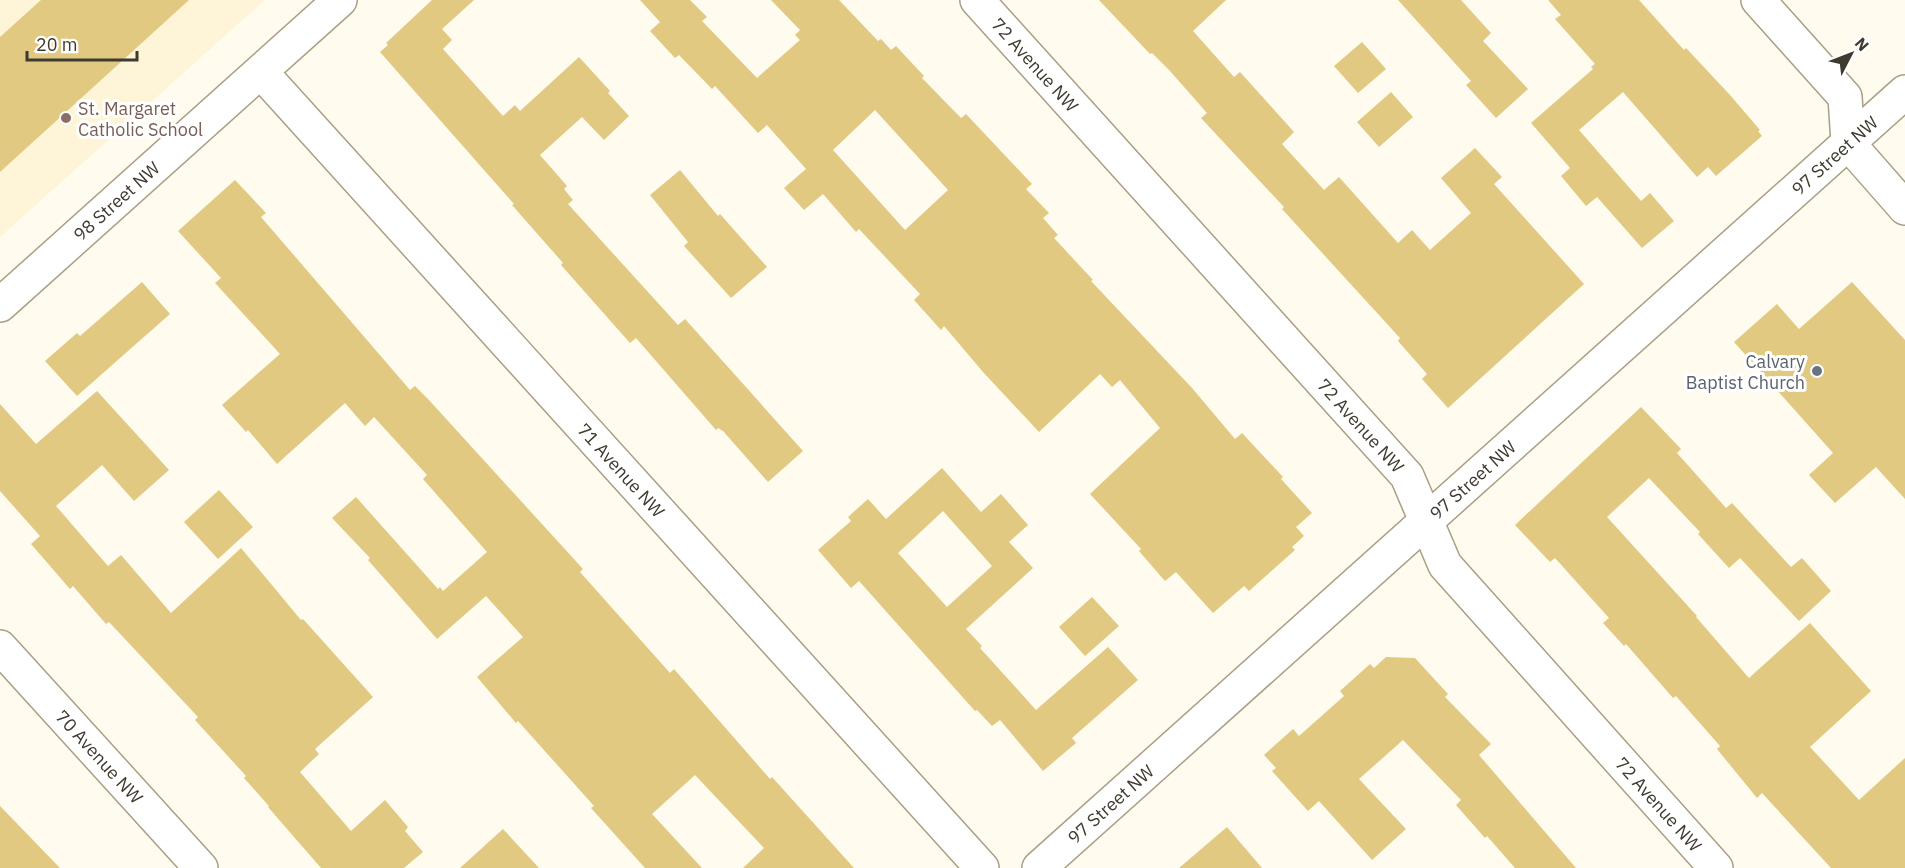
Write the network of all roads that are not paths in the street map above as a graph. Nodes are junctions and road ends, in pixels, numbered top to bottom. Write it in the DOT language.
graph roads {
  1 [pos="340,0"];
  2 [pos="977,0"];
  3 [pos="1758,0"];
  4 [pos="261,72"];
  5 [pos="1905,92"];
  6 [pos="1848,143"];
  7 [pos="1905,208"];
  8 [pos="0,305"];
  9 [pos="1427,522"];
  10 [pos="0,646"];
  11 [pos="201,868"];
  12 [pos="982,868"];
  13 [pos="1039,868"];
  14 [pos="1716,868"];
  1 -- 4 [label="street, 98 Street NW"];
  2 -- 9 [label="street, 72 Avenue NW"];
  3 -- 6 [label="street"];
  4 -- 8 [label="street, 98 Street NW"];
  4 -- 12 [label="street, 71 Avenue NW"];
  5 -- 6 [label="street, 97 Street NW"];
  6 -- 7 [label="street"];
  6 -- 9 [label="street, 97 Street NW"];
  9 -- 13 [label="street, 97 Street NW"];
  9 -- 14 [label="street, 72 Avenue NW"];
  10 -- 11 [label="street, 70 Avenue NW"];
}
